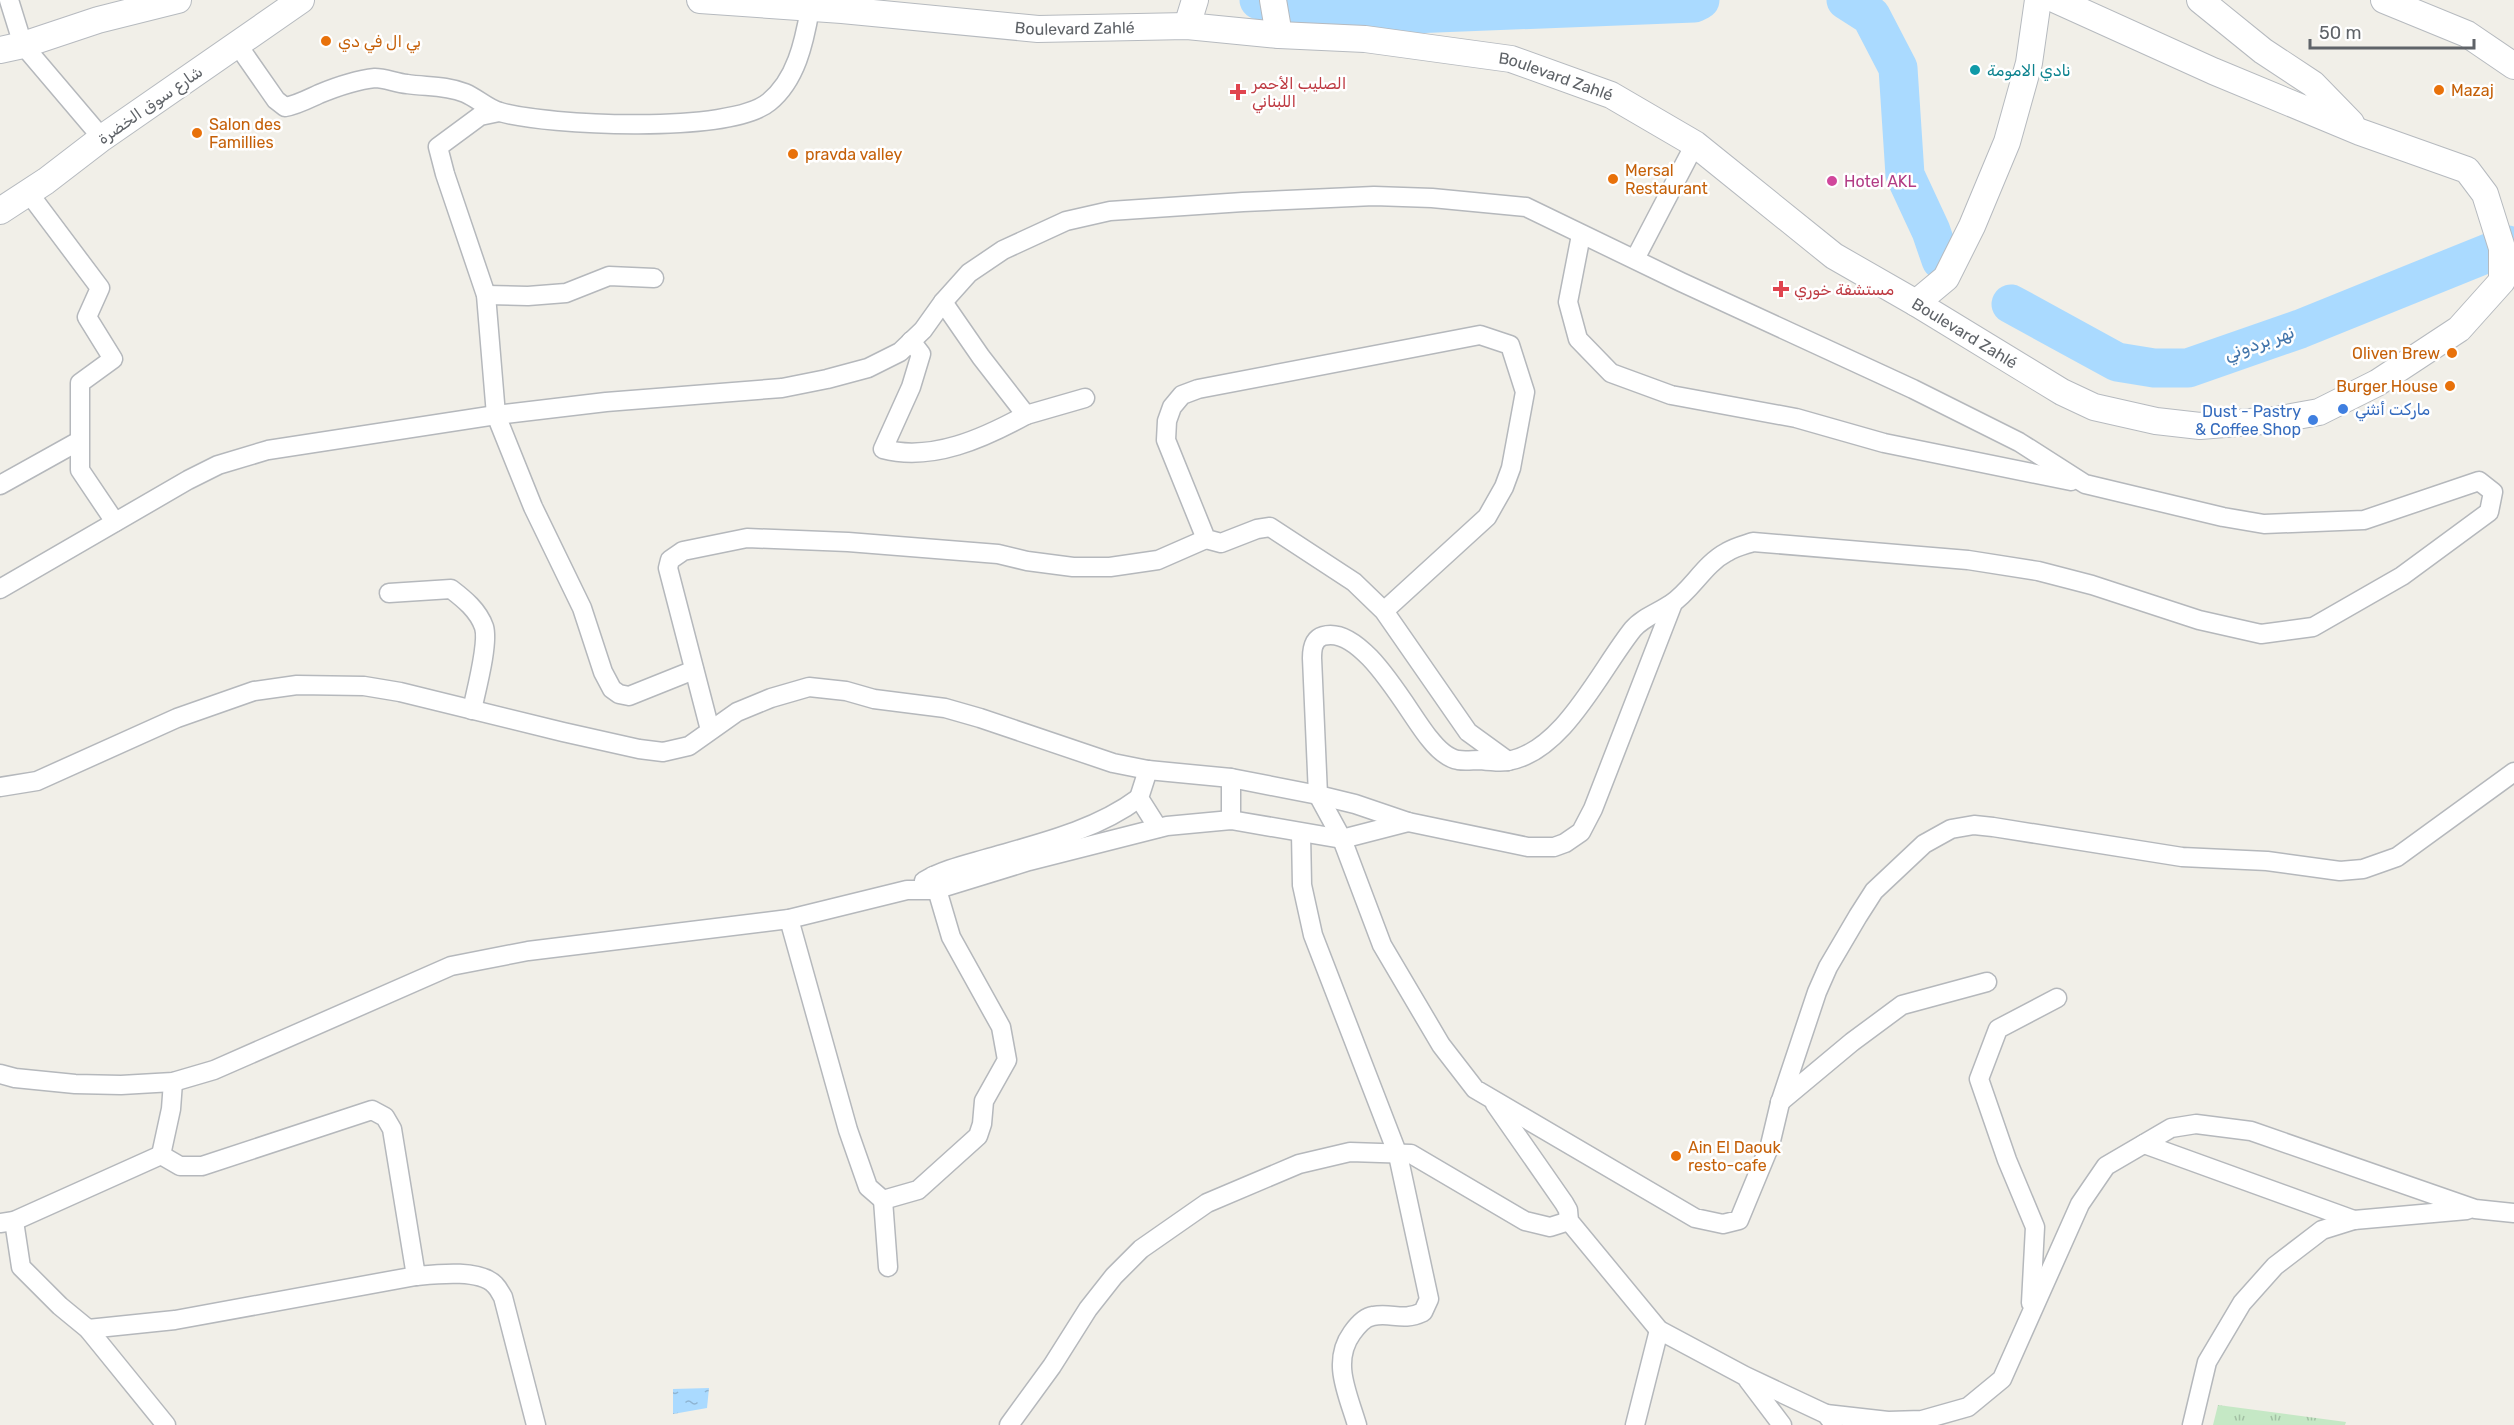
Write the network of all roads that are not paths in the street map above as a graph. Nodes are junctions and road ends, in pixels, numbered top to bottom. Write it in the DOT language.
graph roads {
  1 [pos="9,0"];
  2 [pos="178,0"];
  3 [pos="301,0"];
  4 [pos="700,0"];
  5 [pos="2038,0"];
  6 [pos="2056,0"];
  7 [pos="2200,0"];
  8 [pos="2384,0"];
  9 [pos="810,9"];
  10 [pos="1191,12"];
  11 [pos="1275,16"];
  12 [pos="237,44"];
  13 [pos="12,47"];
  14 [pos="2514,66"];
  15 [pos="498,112"];
  16 [pos="2360,132"];
  17 [pos="102,138"];
  18 [pos="1695,144"];
  19 [pos="28,192"];
  20 [pos="0,210"];
  21 [pos="1581,235"];
  22 [pos="1635,259"];
  23 [pos="654,278"];
  24 [pos="486,295"];
  25 [pos="943,302"];
  26 [pos="1916,303"];
  27 [pos="911,341"];
  28 [pos="1084,398"];
  29 [pos="496,415"];
  30 [pos="1026,416"];
  31 [pos="79,441"];
  32 [pos="2085,484"];
  33 [pos="0,485"];
  34 [pos="115,522"];
  35 [pos="1206,539"];
  36 [pos="0,589"];
  37 [pos="388,593"];
  38 [pos="1673,603"];
  39 [pos="1384,611"];
  40 [pos="694,670"];
  41 [pos="472,710"];
  42 [pos="710,730"];
  43 [pos="1508,761"];
  44 [pos="1148,770"];
  45 [pos="2514,772"];
  46 [pos="1231,778"];
  47 [pos="0,787"];
  48 [pos="1318,795"];
  49 [pos="1139,798"];
  50 [pos="1231,820"];
  51 [pos="1408,822"];
  52 [pos="1158,828"];
  53 [pos="1301,833"];
  54 [pos="1342,839"];
  55 [pos="934,883"];
  56 [pos="789,919"];
  57 [pos="1987,982"];
  58 [pos="2057,998"];
  59 [pos="0,1074"];
  60 [pos="173,1082"];
  61 [pos="1492,1100"];
  62 [pos="1780,1102"];
  63 [pos="2144,1144"];
  64 [pos="161,1155"];
  65 [pos="1398,1155"];
  66 [pos="883,1200"];
  67 [pos="2475,1209"];
  68 [pos="2514,1214"];
  69 [pos="2354,1220"];
  70 [pos="1569,1221"];
  71 [pos="7,1222"];
  72 [pos="888,1267"];
  73 [pos="416,1276"];
  74 [pos="2031,1316"];
  75 [pos="88,1329"];
  76 [pos="1659,1330"];
  77 [pos="1745,1376"];
  78 [pos="1830,1420"];
  79 [pos="166,1425"];
  80 [pos="536,1425"];
  81 [pos="1009,1425"];
  82 [pos="1357,1425"];
  83 [pos="1635,1425"];
  84 [pos="1782,1425"];
  85 [pos="2192,1425"];
  1 -- 13 [label="street"];
  2 -- 13 [label="main road"];
  3 -- 12 [label="main road, شارع سوق الخضرة"];
  4 -- 9 [label="main road, Boulevard Zahlé"];
  5 -- 26 [label="main road"];
  6 -- 16 [label="main road, Boulevard Zahlé"];
  7 -- 16 [label="main road"];
  8 -- 14 [label="main road"];
  9 -- 10 [label="main road, Boulevard Zahlé"];
  9 -- 15 [label="street"];
  10 -- 11 [label="main road, Boulevard Zahlé"];
  11 -- 18 [label="main road, Boulevard Zahlé"];
  12 -- 15 [label="street"];
  12 -- 17 [label="main road, شارع سوق الخضرة"];
  13 -- 17 [label="street"];
  15 -- 24 [label="street"];
  16 -- 26 [label="main road, Boulevard Zahlé"];
  17 -- 19 [label="main road, شارع سوق الخضرة"];
  18 -- 22 [label="street"];
  18 -- 26 [label="main road, Boulevard Zahlé"];
  19 -- 20 [label="main road, شارع سوق الخضرة"];
  19 -- 31 [label="street"];
  21 -- 22 [label="street"];
  21 -- 25 [label="street"];
  21 -- 32 [label="street"];
  22 -- 32 [label="street"];
  23 -- 24 [label="street"];
  24 -- 29 [label="street"];
  25 -- 27 [label="street"];
  25 -- 30 [label="street"];
  27 -- 29 [label="street"];
  27 -- 30 [label="street"];
  28 -- 30 [label="street"];
  29 -- 34 [label="street"];
  29 -- 40 [label="street"];
  31 -- 33 [label="street"];
  31 -- 34 [label="street"];
  32 -- 38 [label="street"];
  34 -- 36 [label="street"];
  35 -- 39 [label="street"];
  35 -- 39 [label="street"];
  35 -- 40 [label="street"];
  37 -- 41 [label="street"];
  38 -- 43 [label="street"];
  38 -- 51 [label="street"];
  39 -- 43 [label="street"];
  40 -- 42 [label="street"];
  41 -- 42 [label="street"];
  41 -- 47 [label="street"];
  42 -- 44 [label="street"];
  43 -- 48 [label="street"];
  44 -- 46 [label="street"];
  44 -- 49 [label="street"];
  45 -- 62 [label="street"];
  46 -- 48 [label="street"];
  46 -- 50 [label="street"];
  48 -- 51 [label="street"];
  48 -- 54 [label="street"];
  49 -- 52 [label="street"];
  49 -- 55 [label="street"];
  50 -- 52 [label="street"];
  50 -- 53 [label="street"];
  51 -- 54 [label="street"];
  52 -- 55 [label="street"];
  53 -- 54 [label="street"];
  53 -- 65 [label="street"];
  54 -- 61 [label="street"];
  55 -- 56 [label="street"];
  55 -- 66 [label="street"];
  56 -- 60 [label="street"];
  56 -- 66 [label="street"];
  57 -- 62 [label="street"];
  58 -- 74 [label="street"];
  59 -- 60 [label="street"];
  60 -- 64 [label="street"];
  61 -- 62 [label="street"];
  61 -- 70 [label="street"];
  63 -- 67 [label="street"];
  63 -- 69 [label="street"];
  63 -- 74 [label="street"];
  64 -- 71 [label="street"];
  64 -- 73 [label="street"];
  65 -- 70 [label="street"];
  65 -- 81 [label="street"];
  65 -- 82 [label="street"];
  66 -- 72 [label="street"];
  67 -- 68 [label="street"];
  67 -- 69 [label="street"];
  69 -- 85 [label="street"];
  70 -- 76 [label="street"];
  71 -- 75 [label="street"];
  73 -- 75 [label="street"];
  73 -- 80 [label="street"];
  74 -- 78 [label="street"];
  75 -- 79 [label="street"];
  76 -- 77 [label="street"];
  76 -- 83 [label="street"];
  77 -- 78 [label="street"];
  77 -- 84 [label="street"];
}
